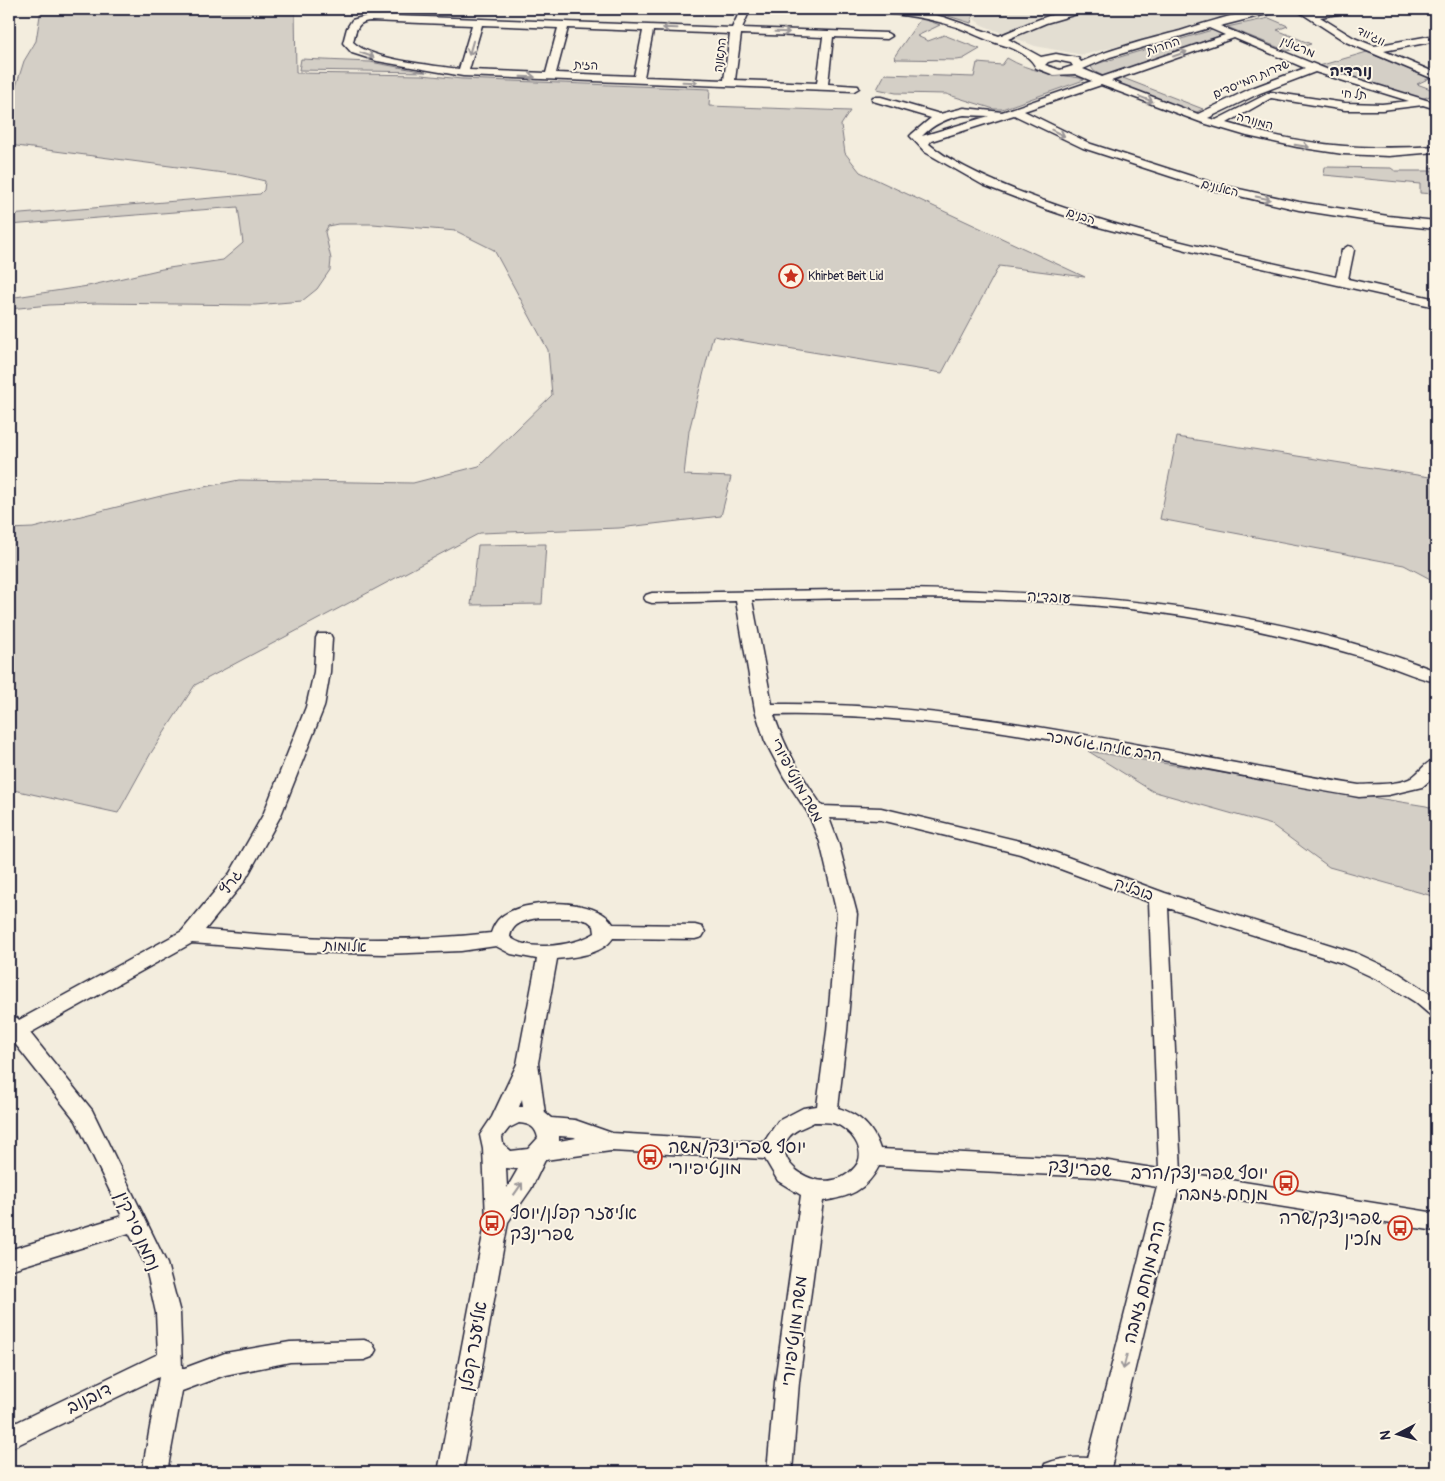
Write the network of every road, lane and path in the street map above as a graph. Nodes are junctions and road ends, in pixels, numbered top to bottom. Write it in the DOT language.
graph roads {
  1 [pos="728,9"];
  2 [pos="749,9"];
  3 [pos="854,9"];
  4 [pos="1084,9"];
  5 [pos="1276,9"];
  6 [pos="1300,9"];
  7 [pos="1349,9"];
  8 [pos="1313,15"];
  9 [pos="478,22"];
  10 [pos="564,25"];
  11 [pos="1210,25"];
  12 [pos="649,28"];
  13 [pos="736,30"];
  14 [pos="828,34"];
  15 [pos="1234,35"];
  16 [pos="887,36"];
  17 [pos="1436,38"];
  18 [pos="998,40"];
  19 [pos="1013,45"];
  20 [pos="1436,45"];
  21 [pos="1371,50"];
  22 [pos="1106,55"];
  23 [pos="1383,56"];
  24 [pos="1065,58"];
  25 [pos="1040,62"];
  26 [pos="1077,68"];
  27 [pos="1315,68"];
  28 [pos="463,73"];
  29 [pos="1327,73"];
  30 [pos="550,77"];
  31 [pos="1436,77"];
  32 [pos="638,81"];
  33 [pos="1101,81"];
  34 [pos="729,84"];
  35 [pos="822,87"];
  36 [pos="854,88"];
  37 [pos="1271,95"];
  38 [pos="877,99"];
  39 [pos="1436,99"];
  40 [pos="1424,102"];
  41 [pos="1436,106"];
  42 [pos="1009,113"];
  43 [pos="942,118"];
  44 [pos="1199,118"];
  45 [pos="1217,124"];
  46 [pos="922,144"];
  47 [pos="1436,149"];
  48 [pos="1436,225"];
  49 [pos="1348,250"];
  50 [pos="1341,282"];
  51 [pos="1436,303"];
  52 [pos="743,596"];
  53 [pos="652,598"];
  54 [pos="324,638"];
  55 [pos="1436,678"];
  56 [pos="764,710"];
  57 [pos="1436,765"];
  58 [pos="817,812"];
  59 [pos="1158,898"];
  60 [pos="606,930"];
  61 [pos="695,932"];
  62 [pos="189,936"];
  63 [pos="500,939"];
  64 [pos="548,952"];
  65 [pos="1436,1009"];
  66 [pos="13,1026"];
  67 [pos="528,1064"];
  68 [pos="827,1114"];
  69 [pos="501,1122"];
  70 [pos="540,1122"];
  71 [pos="611,1142"];
  72 [pos="494,1150"];
  73 [pos="773,1151"];
  74 [pos="538,1155"];
  75 [pos="871,1156"];
  76 [pos="1170,1178"];
  77 [pos="813,1190"];
  78 [pos="497,1219"];
  79 [pos="136,1221"];
  80 [pos="1436,1222"];
  81 [pos="9,1260"];
  82 [pos="364,1350"];
  83 [pos="170,1360"];
  84 [pos="171,1384"];
  85 [pos="9,1438"];
  86 [pos="155,1472"];
  87 [pos="450,1472"];
  88 [pos="779,1472"];
  89 [pos="1054,1472"];
  1 -- 2 [label="street"];
  1 -- 13 [label="street, התאנה"];
  2 -- 13 [label="street, התאנה"];
  3 -- 18 [label="street"];
  4 -- 18 [label="street"];
  5 -- 11 [label="street"];
  6 -- 8 [label="street, ווג'ווד"];
  7 -- 8 [label="street"];
  8 -- 21 [label="street, ווג'ווד"];
  9 -- 10 [label="street"];
  9 -- 28 [label="street, one-way"];
  9 -- 28 [label="street, הזית, one-way"];
  10 -- 12 [label="street"];
  10 -- 30 [label="street"];
  11 -- 15 [label="street, מרגולין"];
  11 -- 22 [label="street"];
  13 -- 12 [label="street, one-way"];
  12 -- 32 [label="street"];
  13 -- 14 [label="street, one-way"];
  13 -- 34 [label="street, התאנה"];
  14 -- 16 [label="street"];
  14 -- 35 [label="street"];
  15 -- 27 [label="street, מרגולין"];
  33 -- 15 [label="street, החרות, one-way"];
  17 -- 21 [label="street"];
  18 -- 19 [label="street"];
  19 -- 24 [label="street"];
  19 -- 25 [label="street"];
  20 -- 23 [label="street"];
  21 -- 23 [label="street, ווג'ווד"];
  22 -- 24 [label="street"];
  22 -- 26 [label="street"];
  23 -- 31 [label="street, ווג'ווד"];
  24 -- 25 [label="street"];
  24 -- 26 [label="street, המנורה"];
  25 -- 26 [label="street"];
  26 -- 33 [label="street, המנורה"];
  27 -- 29 [label="street, מרגולין"];
  27 -- 44 [label="street, שדרות המייסדים"];
  28 -- 30 [label="street, הזית, one-way"];
  29 -- 37 [label="street, שדרות המייסדים"];
  29 -- 40 [label="street, מרגולין"];
  30 -- 32 [label="street, הזית"];
  32 -- 34 [label="street, הזית, one-way"];
  33 -- 42 [label="street"];
  33 -- 44 [label="street, המנורה, one-way"];
  34 -- 35 [label="street, הזית"];
  35 -- 36 [label="street, הזית"];
  37 -- 40 [label="street, תל חי"];
  37 -- 45 [label="street, שדרות המייסדים"];
  38 -- 43 [label="street"];
  39 -- 40 [label="street, תל חי"];
  40 -- 41 [label="street, מרגולין"];
  42 -- 43 [label="street"];
  42 -- 46 [label="street"];
  42 -- 48 [label="street, האלונים, one-way"];
  43 -- 46 [label="street"];
  44 -- 45 [label="street, המנורה"];
  45 -- 47 [label="street, המנורה, one-way"];
  46 -- 50 [label="street, הבנים"];
  49 -- 50 [label="street"];
  50 -- 51 [label="street, הבנים"];
  52 -- 53 [label="street, עובדיה"];
  52 -- 55 [label="street, עובדיה"];
  52 -- 56 [label="street, משה מונטיפיורי"];
  54 -- 62 [label="street, גרץ"];
  56 -- 57 [label="street, הרב אליהו גוטמכר"];
  56 -- 58 [label="street, משה מונטיפיורי"];
  58 -- 59 [label="street, בובליק"];
  58 -- 68 [label="street, משה מונטיפיורי"];
  59 -- 65 [label="street, בובליק"];
  59 -- 76 [label="street, הרב מנחם זמבה"];
  60 -- 61 [label="street"];
  60 -- 63 [label="street"];
  60 -- 64 [label="street"];
  62 -- 63 [label="street, אלומות"];
  62 -- 66 [label="street, גרץ"];
  63 -- 64 [label="street"];
  64 -- 67 [label="street"];
  66 -- 79 [label="street, נחמן סירקין"];
  67 -- 69 [label="street"];
  67 -- 70 [label="street"];
  68 -- 73 [label="street"];
  68 -- 75 [label="street"];
  69 -- 70 [label="street"];
  69 -- 72 [label="street"];
  70 -- 71 [label="street"];
  70 -- 74 [label="street"];
  71 -- 73 [label="street"];
  71 -- 74 [label="street"];
  72 -- 74 [label="street"];
  72 -- 78 [label="street, אליעזר קפלן"];
  73 -- 77 [label="street"];
  78 -- 74 [label="street, אליעזר קפלן, one-way"];
  75 -- 76 [label="street, שפרינצק"];
  75 -- 77 [label="street"];
  76 -- 80 [label="street, שפרינצק"];
  76 -- 89 [label="street, הרב מנחם זמבה, one-way"];
  77 -- 88 [label="street, משה מונטיפיורי"];
  78 -- 87 [label="street, אליעזר קפלן"];
  79 -- 81 [label="street"];
  79 -- 83 [label="street, נחמן סירקין"];
  82 -- 84 [label="street"];
  83 -- 84 [label="street, נחמן סירקין"];
  83 -- 85 [label="street, דובנוב"];
  84 -- 86 [label="street, נחמן סירקין"];
}
